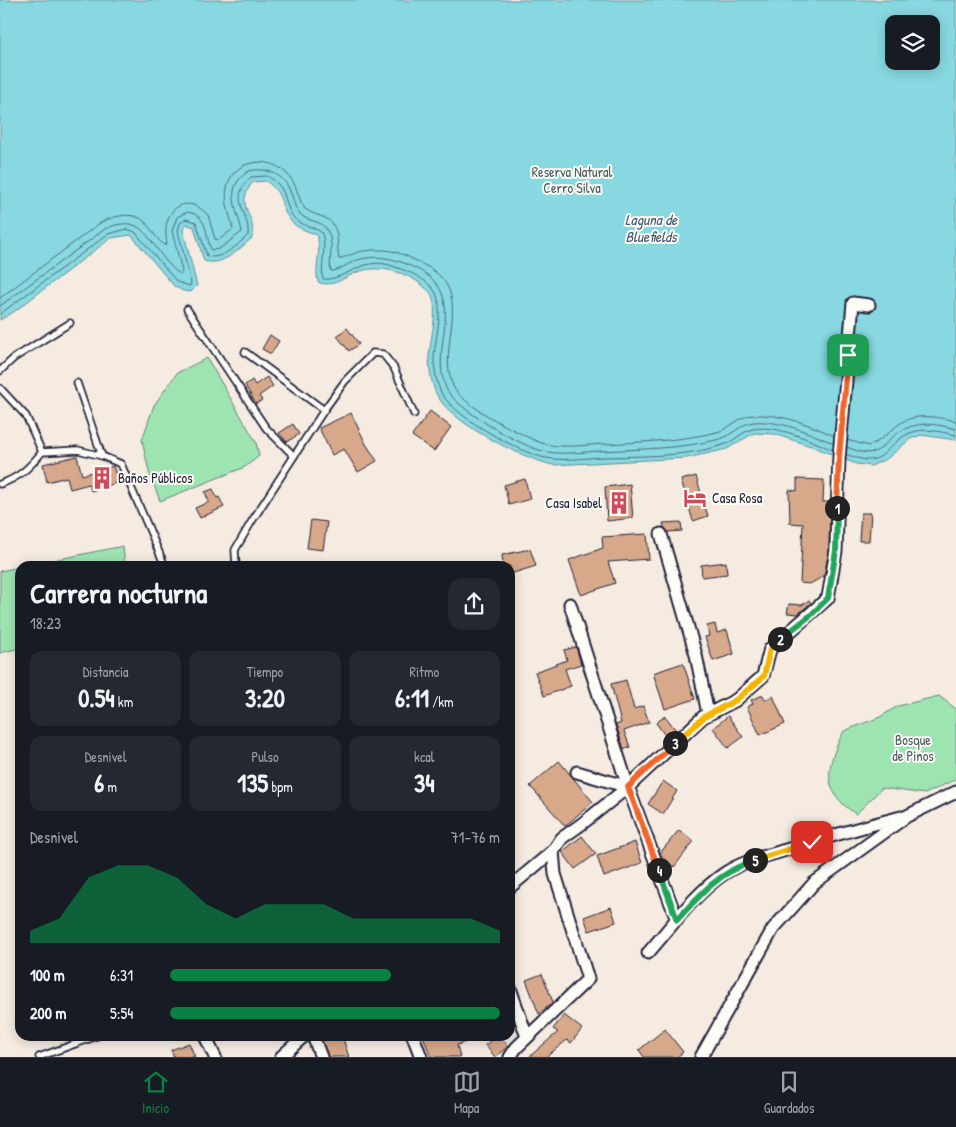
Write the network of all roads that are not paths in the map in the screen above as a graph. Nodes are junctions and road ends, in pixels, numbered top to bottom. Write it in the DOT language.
graph roads {
  1 [pos="870,305"];
  2 [pos="187,309"];
  3 [pos="70,323"];
  4 [pos="245,352"];
  5 [pos="0,371"];
  6 [pos="77,383"];
  7 [pos="0,388"];
  8 [pos="324,410"];
  9 [pos="414,414"];
  10 [pos="42,452"];
  11 [pos="102,456"];
  12 [pos="294,456"];
  13 [pos="0,484"];
  14 [pos="661,534"];
  15 [pos="163,561"];
  16 [pos="236,561"];
  17 [pos="570,604"];
  18 [pos="708,714"];
  19 [pos="577,772"];
  20 [pos="628,787"];
  21 [pos="956,792"];
  22 [pos="907,816"];
  23 [pos="553,851"];
  24 [pos="515,883"];
  25 [pos="677,920"];
  26 [pos="648,953"];
  27 [pos="515,1002"];
  28 [pos="528,1037"];
  29 [pos="83,1041"];
  30 [pos="207,1041"];
  31 [pos="299,1041"];
  32 [pos="315,1041"];
  33 [pos="415,1041"];
  34 [pos="39,1057"];
  35 [pos="215,1057"];
  36 [pos="281,1057"];
  37 [pos="321,1057"];
  38 [pos="421,1057"];
  39 [pos="510,1057"];
  40 [pos="701,1057"];
  1 -- 18 [label="street"];
  2 -- 12 [label="lane"];
  3 -- 5 [label="lane"];
  4 -- 8 [label="lane"];
  6 -- 11 [label="lane"];
  7 -- 10 [label="lane"];
  8 -- 9 [label="lane"];
  8 -- 12 [label="lane"];
  10 -- 11 [label="lane"];
  10 -- 13 [label="lane"];
  11 -- 15 [label="lane"];
  12 -- 16 [label="lane"];
  14 -- 18 [label="street"];
  17 -- 20 [label="street"];
  18 -- 20 [label="street"];
  19 -- 20 [label="street"];
  20 -- 23 [label="street"];
  20 -- 25 [label="street"];
  21 -- 22 [label="street"];
  22 -- 25 [label="street"];
  22 -- 40 [label="street"];
  23 -- 24 [label="street"];
  23 -- 28 [label="street"];
  25 -- 26 [label="street"];
  27 -- 28 [label="street"];
  28 -- 39 [label="street"];
  29 -- 34 [label="lane"];
  30 -- 35 [label="street"];
  31 -- 36 [label="street"];
  32 -- 37 [label="street"];
  33 -- 38 [label="street"];
}
